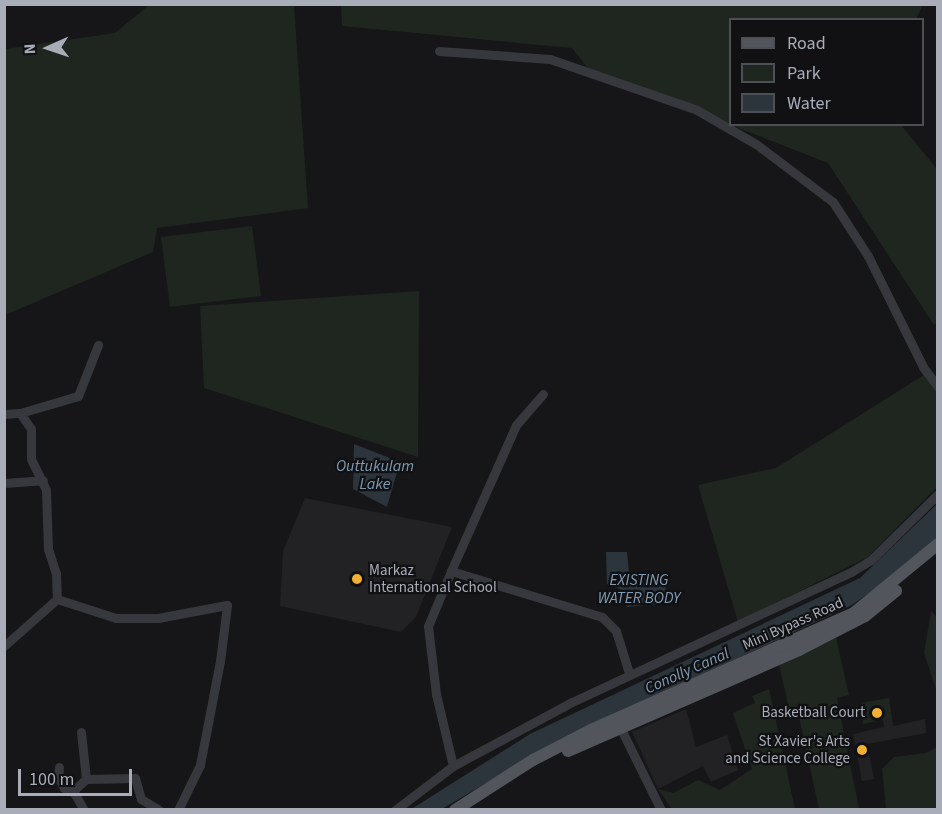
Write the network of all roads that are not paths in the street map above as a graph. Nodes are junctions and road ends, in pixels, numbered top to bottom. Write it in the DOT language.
graph roads {
  1 [pos="440,51"];
  2 [pos="98,345"];
  3 [pos="938,387"];
  4 [pos="543,394"];
  5 [pos="20,413"];
  6 [pos="4,414"];
  7 [pos="43,480"];
  8 [pos="4,483"];
  9 [pos="938,494"];
  10 [pos="938,544"];
  11 [pos="938,554"];
  12 [pos="451,571"];
  13 [pos="57,599"];
  14 [pos="4,646"];
  15 [pos="629,673"];
  16 [pos="619,723"];
  17 [pos="81,732"];
  18 [pos="453,766"];
  19 [pos="59,767"];
  20 [pos="87,779"];
  21 [pos="73,791"];
  22 [pos="84,810"];
  23 [pos="159,810"];
  24 [pos="178,810"];
  25 [pos="395,810"];
  26 [pos="455,810"];
  27 [pos="469,810"];
  28 [pos="661,810"];
  1 -- 3 [label="street"];
  2 -- 5 [label="street"];
  4 -- 12 [label="street"];
  5 -- 6 [label="street"];
  5 -- 7 [label="street"];
  7 -- 8 [label="street"];
  7 -- 13 [label="street"];
  9 -- 15 [label="street"];
  10 -- 16 [label="main road, Mini Bypass Road"];
  11 -- 16 [label="main road, Mini Bypass Road"];
  12 -- 15 [label="street"];
  12 -- 18 [label="street"];
  13 -- 14 [label="street"];
  13 -- 24 [label="street"];
  15 -- 18 [label="street"];
  16 -- 26 [label="main road, Mini Bypass Road"];
  16 -- 27 [label="main road, Mini Bypass Road"];
  16 -- 28 [label="street"];
  17 -- 20 [label="street"];
  18 -- 25 [label="street"];
  19 -- 21 [label="street"];
  20 -- 21 [label="street"];
  20 -- 23 [label="street"];
  21 -- 22 [label="street"];
}
